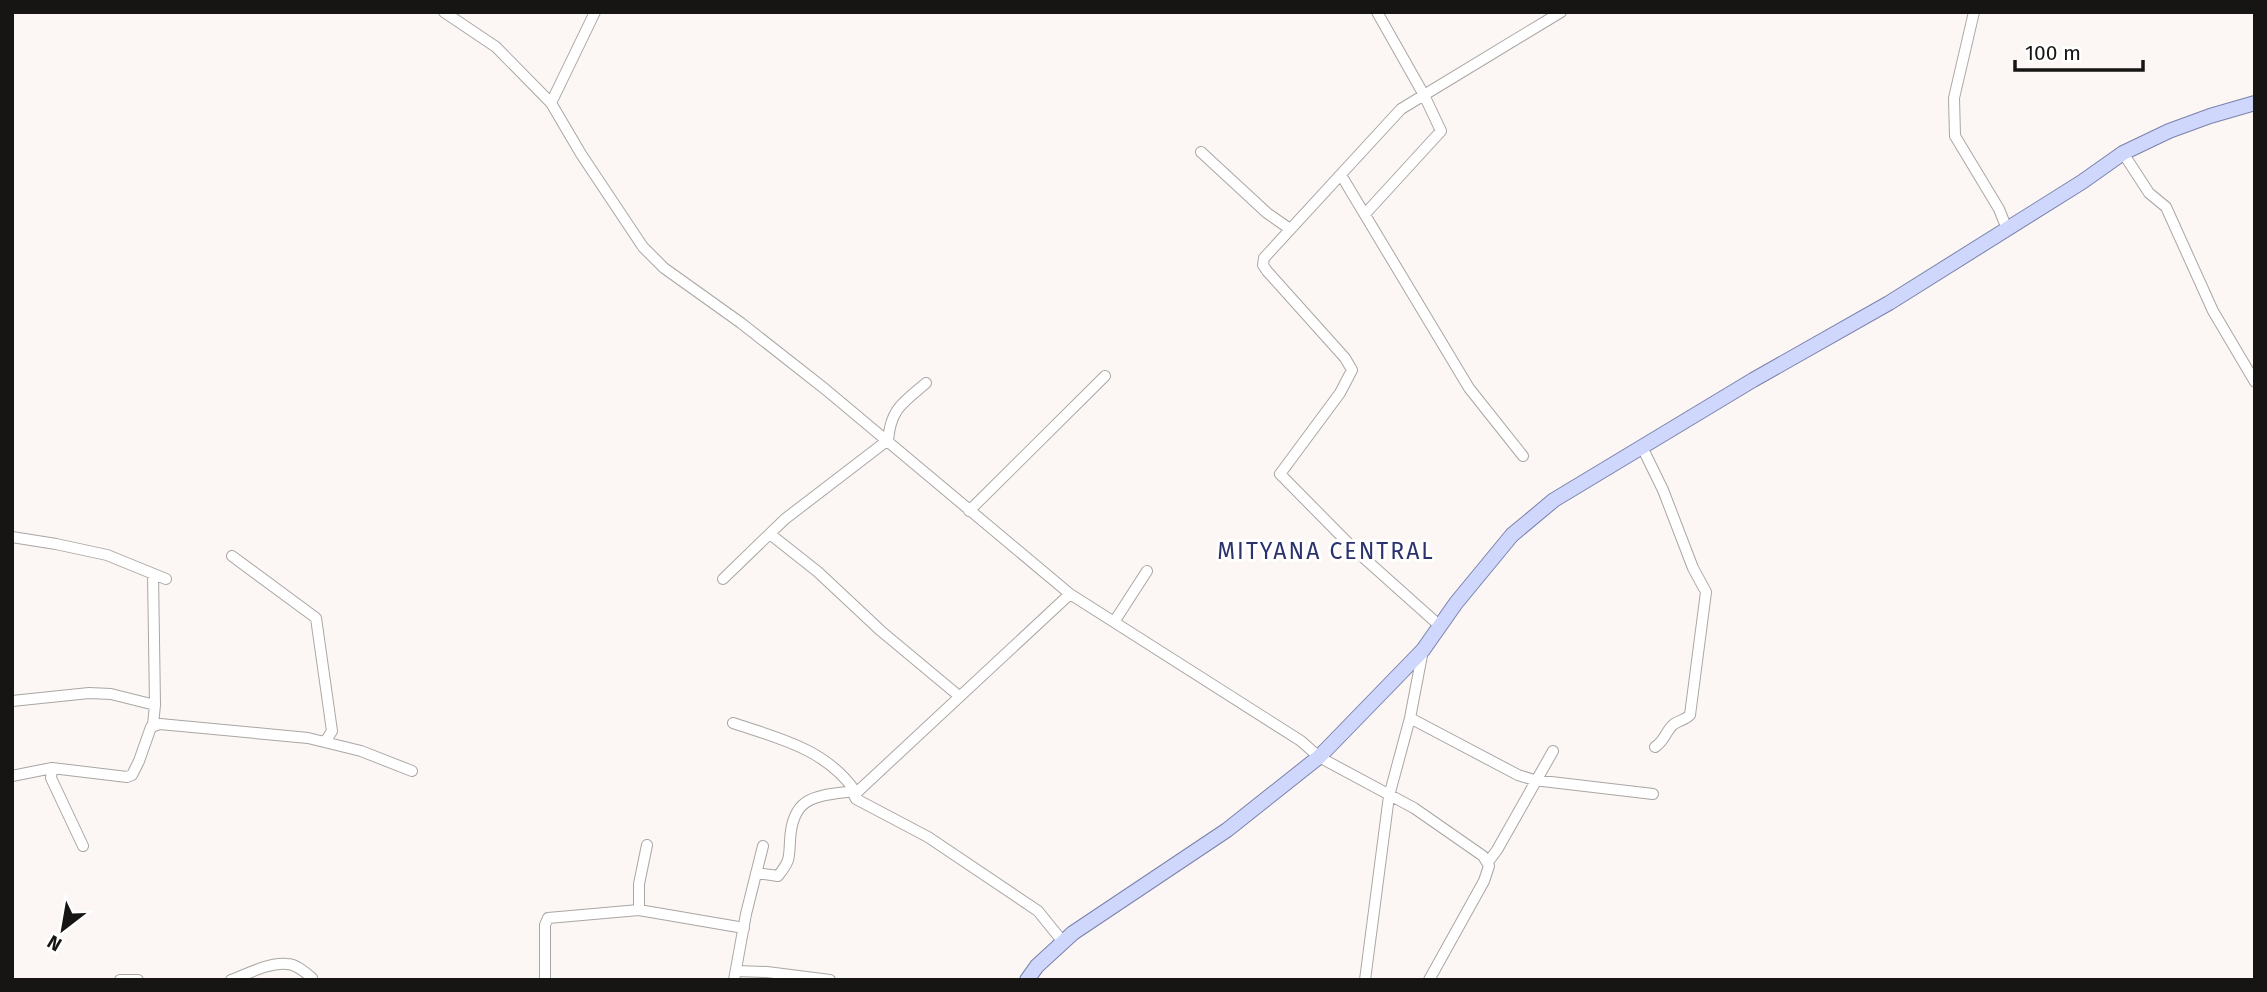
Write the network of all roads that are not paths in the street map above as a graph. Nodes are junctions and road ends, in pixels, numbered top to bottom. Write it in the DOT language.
graph roads {
  1 [pos="444,12"];
  2 [pos="595,12"];
  3 [pos="1377,12"];
  4 [pos="1561,12"];
  5 [pos="1973,12"];
  6 [pos="1424,95"];
  7 [pos="551,103"];
  8 [pos="2255,103"];
  9 [pos="1201,152"];
  10 [pos="2123,153"];
  11 [pos="1341,175"];
  12 [pos="1364,214"];
  13 [pos="1290,229"];
  14 [pos="2007,229"];
  15 [pos="1105,376"];
  16 [pos="2255,382"];
  17 [pos="926,383"];
  18 [pos="888,440"];
  19 [pos="1642,447"];
  20 [pos="1524,456"];
  21 [pos="969,511"];
  22 [pos="769,534"];
  23 [pos="12,537"];
  24 [pos="232,556"];
  25 [pos="1147,571"];
  26 [pos="153,574"];
  27 [pos="166,579"];
  28 [pos="723,579"];
  29 [pos="1070,594"];
  30 [pos="1114,622"];
  31 [pos="1440,625"];
  32 [pos="1423,650"];
  33 [pos="959,696"];
  34 [pos="12,701"];
  35 [pos="155,705"];
  36 [pos="1410,719"];
  37 [pos="733,723"];
  38 [pos="153,725"];
  39 [pos="325,742"];
  40 [pos="1655,747"];
  41 [pos="1553,751"];
  42 [pos="1319,757"];
  43 [pos="52,768"];
  44 [pos="412,771"];
  45 [pos="12,776"];
  46 [pos="1534,780"];
  47 [pos="855,791"];
  48 [pos="1653,794"];
  49 [pos="1389,796"];
  50 [pos="647,845"];
  51 [pos="83,846"];
  52 [pos="763,846"];
  53 [pos="1488,862"];
  54 [pos="756,873"];
  55 [pos="639,910"];
  56 [pos="744,928"];
  57 [pos="1063,942"];
  58 [pos="736,976"];
  59 [pos="312,978"];
  60 [pos="120,980"];
  61 [pos="138,980"];
  62 [pos="231,980"];
  63 [pos="545,980"];
  64 [pos="830,980"];
  65 [pos="1027,980"];
  66 [pos="1365,980"];
  67 [pos="1429,980"];
  1 -- 7 [label="street"];
  2 -- 7 [label="street"];
  3 -- 6 [label="street"];
  4 -- 6 [label="street"];
  5 -- 14 [label="street"];
  6 -- 11 [label="street"];
  6 -- 12 [label="street"];
  7 -- 18 [label="street"];
  8 -- 10 [label="main road"];
  9 -- 13 [label="street"];
  10 -- 14 [label="main road"];
  10 -- 16 [label="street"];
  11 -- 12 [label="street"];
  11 -- 13 [label="street"];
  12 -- 20 [label="street"];
  13 -- 31 [label="street"];
  14 -- 19 [label="main road"];
  15 -- 21 [label="street"];
  17 -- 18 [label="street"];
  18 -- 21 [label="street"];
  18 -- 22 [label="street"];
  19 -- 31 [label="main road"];
  19 -- 40 [label="street"];
  21 -- 29 [label="street"];
  22 -- 28 [label="street"];
  22 -- 33 [label="street"];
  23 -- 26 [label="street"];
  24 -- 39 [label="street"];
  25 -- 30 [label="street"];
  26 -- 27 [label="street"];
  26 -- 35 [label="street"];
  29 -- 30 [label="street"];
  29 -- 33 [label="street"];
  30 -- 42 [label="street"];
  31 -- 32 [label="main road"];
  32 -- 36 [label="street"];
  32 -- 42 [label="main road"];
  33 -- 47 [label="street"];
  34 -- 35 [label="street"];
  35 -- 38 [label="street"];
  36 -- 46 [label="street"];
  36 -- 49 [label="street"];
  37 -- 47 [label="street"];
  38 -- 39 [label="street"];
  38 -- 43 [label="street"];
  39 -- 44 [label="street"];
  41 -- 46 [label="street"];
  42 -- 49 [label="street"];
  42 -- 57 [label="main road"];
  43 -- 45 [label="street"];
  43 -- 51 [label="street"];
  46 -- 48 [label="street"];
  46 -- 53 [label="street"];
  47 -- 54 [label="street"];
  47 -- 57 [label="street"];
  49 -- 53 [label="street"];
  49 -- 66 [label="street"];
  50 -- 55 [label="street"];
  52 -- 54 [label="street"];
  53 -- 67 [label="street"];
  54 -- 56 [label="street"];
  55 -- 56 [label="street"];
  55 -- 63 [label="street"];
  56 -- 58 [label="street"];
  57 -- 65 [label="main road"];
  58 -- 64 [label="street"];
  59 -- 62 [label="street"];
  60 -- 61 [label="street"];
}
